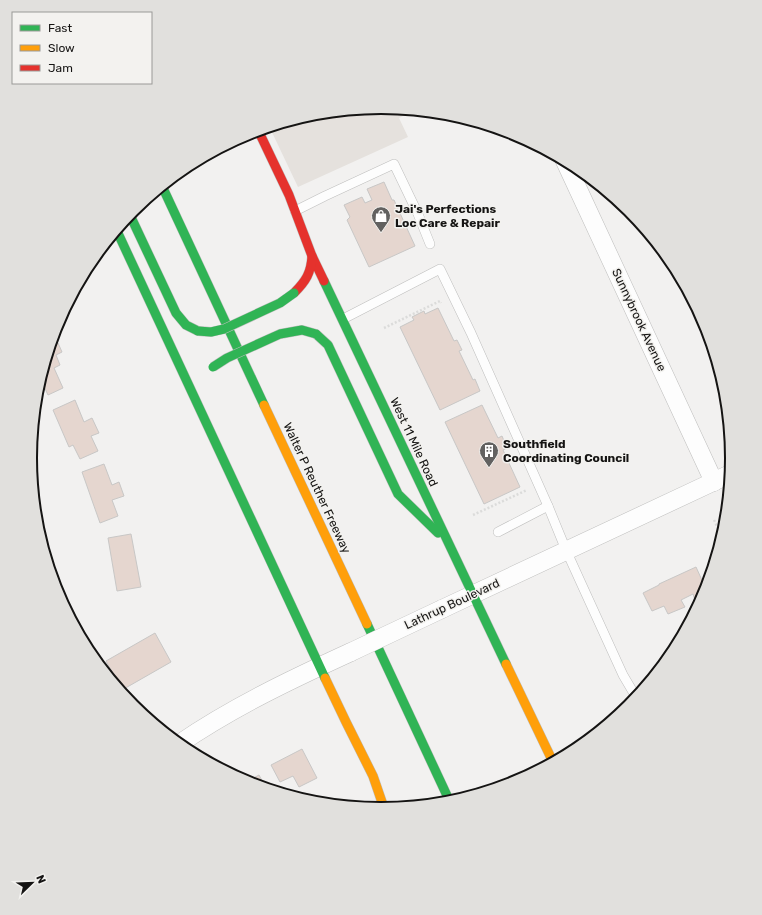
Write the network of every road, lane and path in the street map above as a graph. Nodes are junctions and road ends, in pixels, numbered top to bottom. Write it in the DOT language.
graph roads {
  1 [pos="261,136"];
  2 [pos="569,169"];
  3 [pos="164,191"];
  4 [pos="295,211"];
  5 [pos="132,220"];
  6 [pos="119,235"];
  7 [pos="430,244"];
  8 [pos="312,256"];
  9 [pos="443,307"];
  10 [pos="343,320"];
  11 [pos="384,328"];
  12 [pos="211,370"];
  13 [pos="200,386"];
  14 [pos="197,403"];
  15 [pos="724,477"];
  16 [pos="714,482"];
  17 [pos="527,490"];
  18 [pos="548,506"];
  19 [pos="473,515"];
  20 [pos="714,520"];
  21 [pos="717,527"];
  22 [pos="498,532"];
  23 [pos="449,544"];
  24 [pos="566,550"];
  25 [pos="474,595"];
  26 [pos="320,666"];
  27 [pos="633,692"];
  28 [pos="185,740"];
  29 [pos="550,756"];
  30 [pos="447,795"];
  31 [pos="382,802"];
  1 -- 4 [label="main road, West 11 Mile Road"];
  2 -- 16 [label="street, Sunnybrook Avenue"];
  3 -- 30 [label="main road, Walter P Reuther Freeway"];
  4 -- 7 [label="lane"];
  4 -- 8 [label="main road, West 11 Mile Road"];
  5 -- 8 [label="main road, bridge"];
  6 -- 14 [label="main road"];
  8 -- 10 [label="main road, West 11 Mile Road"];
  9 -- 11 [label="path"];
  10 -- 18 [label="lane"];
  10 -- 23 [label="main road, West 11 Mile Road"];
  12 -- 23 [label="main road, bridge"];
  13 -- 14 [label="main road"];
  14 -- 26 [label="main road"];
  15 -- 16 [label="street, Lathrup Boulevard"];
  16 -- 24 [label="street, Lathrup Boulevard"];
  17 -- 19 [label="path"];
  18 -- 22 [label="lane"];
  18 -- 24 [label="lane"];
  20 -- 21 [label="path"];
  23 -- 25 [label="main road, West 11 Mile Road"];
  24 -- 25 [label="street, Lathrup Boulevard"];
  24 -- 27 [label="lane"];
  25 -- 26 [label="street, Lathrup Boulevard, bridge"];
  25 -- 29 [label="main road, West 11 Mile Road"];
  26 -- 28 [label="street, Lathrup Boulevard"];
  26 -- 31 [label="main road"];
}
